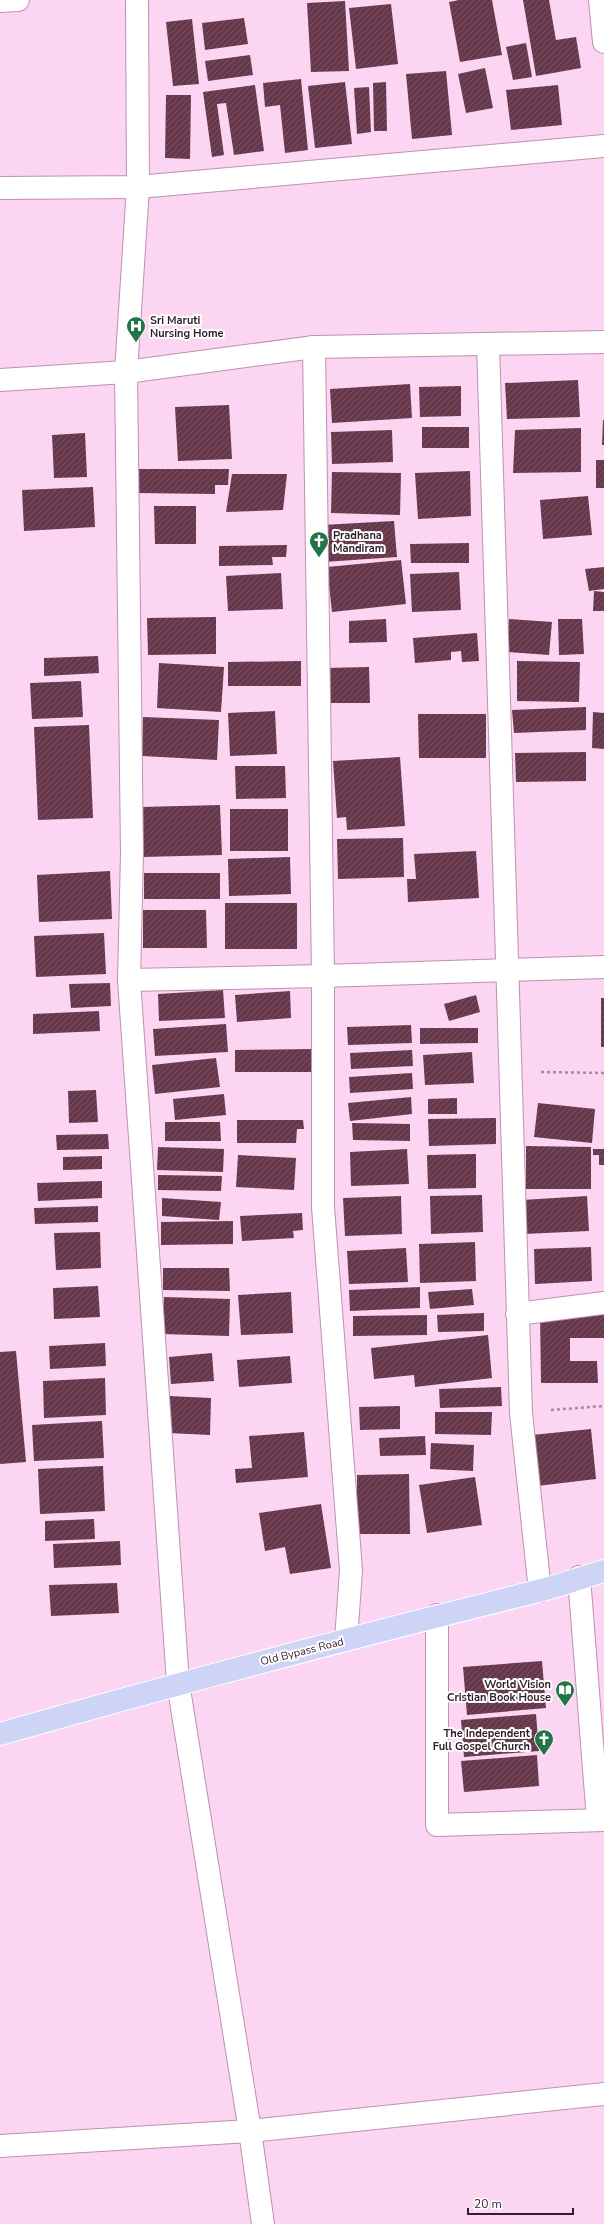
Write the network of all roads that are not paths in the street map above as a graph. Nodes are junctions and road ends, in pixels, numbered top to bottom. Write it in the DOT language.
graph roads {
  1 [pos="18,0"];
  2 [pos="137,0"];
  3 [pos="600,0"];
  4 [pos="0,1"];
  5 [pos="604,42"];
  6 [pos="604,146"];
  7 [pos="138,187"];
  8 [pos="0,188"];
  9 [pos="604,342"];
  10 [pos="488,344"];
  11 [pos="314,347"];
  12 [pos="126,372"];
  13 [pos="0,380"];
  14 [pos="604,967"];
  15 [pos="508,969"];
  16 [pos="323,976"];
  17 [pos="129,980"];
  18 [pos="604,1303"];
  19 [pos="517,1314"];
  20 [pos="604,1571"];
  21 [pos="579,1577"];
  22 [pos="540,1591"];
  23 [pos="437,1615"];
  24 [pos="346,1640"];
  25 [pos="178,1683"];
  26 [pos="0,1734"];
  27 [pos="601,1820"];
  28 [pos="604,2094"];
  29 [pos="250,2131"];
  30 [pos="0,2146"];
  31 [pos="263,2224"];
  1 -- 4 [label="street"];
  2 -- 7 [label="street"];
  3 -- 5 [label="street"];
  6 -- 7 [label="street"];
  7 -- 8 [label="street"];
  7 -- 12 [label="street"];
  9 -- 10 [label="street"];
  10 -- 11 [label="street"];
  10 -- 15 [label="street"];
  11 -- 12 [label="street"];
  11 -- 16 [label="street"];
  12 -- 13 [label="street"];
  12 -- 17 [label="street"];
  14 -- 15 [label="street"];
  15 -- 16 [label="street"];
  15 -- 19 [label="street"];
  16 -- 17 [label="street"];
  16 -- 24 [label="street"];
  17 -- 25 [label="street"];
  18 -- 19 [label="street"];
  19 -- 22 [label="street"];
  20 -- 21 [label="main road, Old Bypass Road"];
  21 -- 22 [label="main road, Old Bypass Road"];
  21 -- 27 [label="street"];
  22 -- 23 [label="main road, Old Bypass Road"];
  23 -- 24 [label="main road, Old Bypass Road"];
  23 -- 27 [label="street"];
  24 -- 25 [label="main road, Old Bypass Road"];
  25 -- 26 [label="main road, Old Bypass Road"];
  25 -- 29 [label="street"];
  28 -- 29 [label="street"];
  29 -- 30 [label="street"];
  29 -- 31 [label="street"];
}
